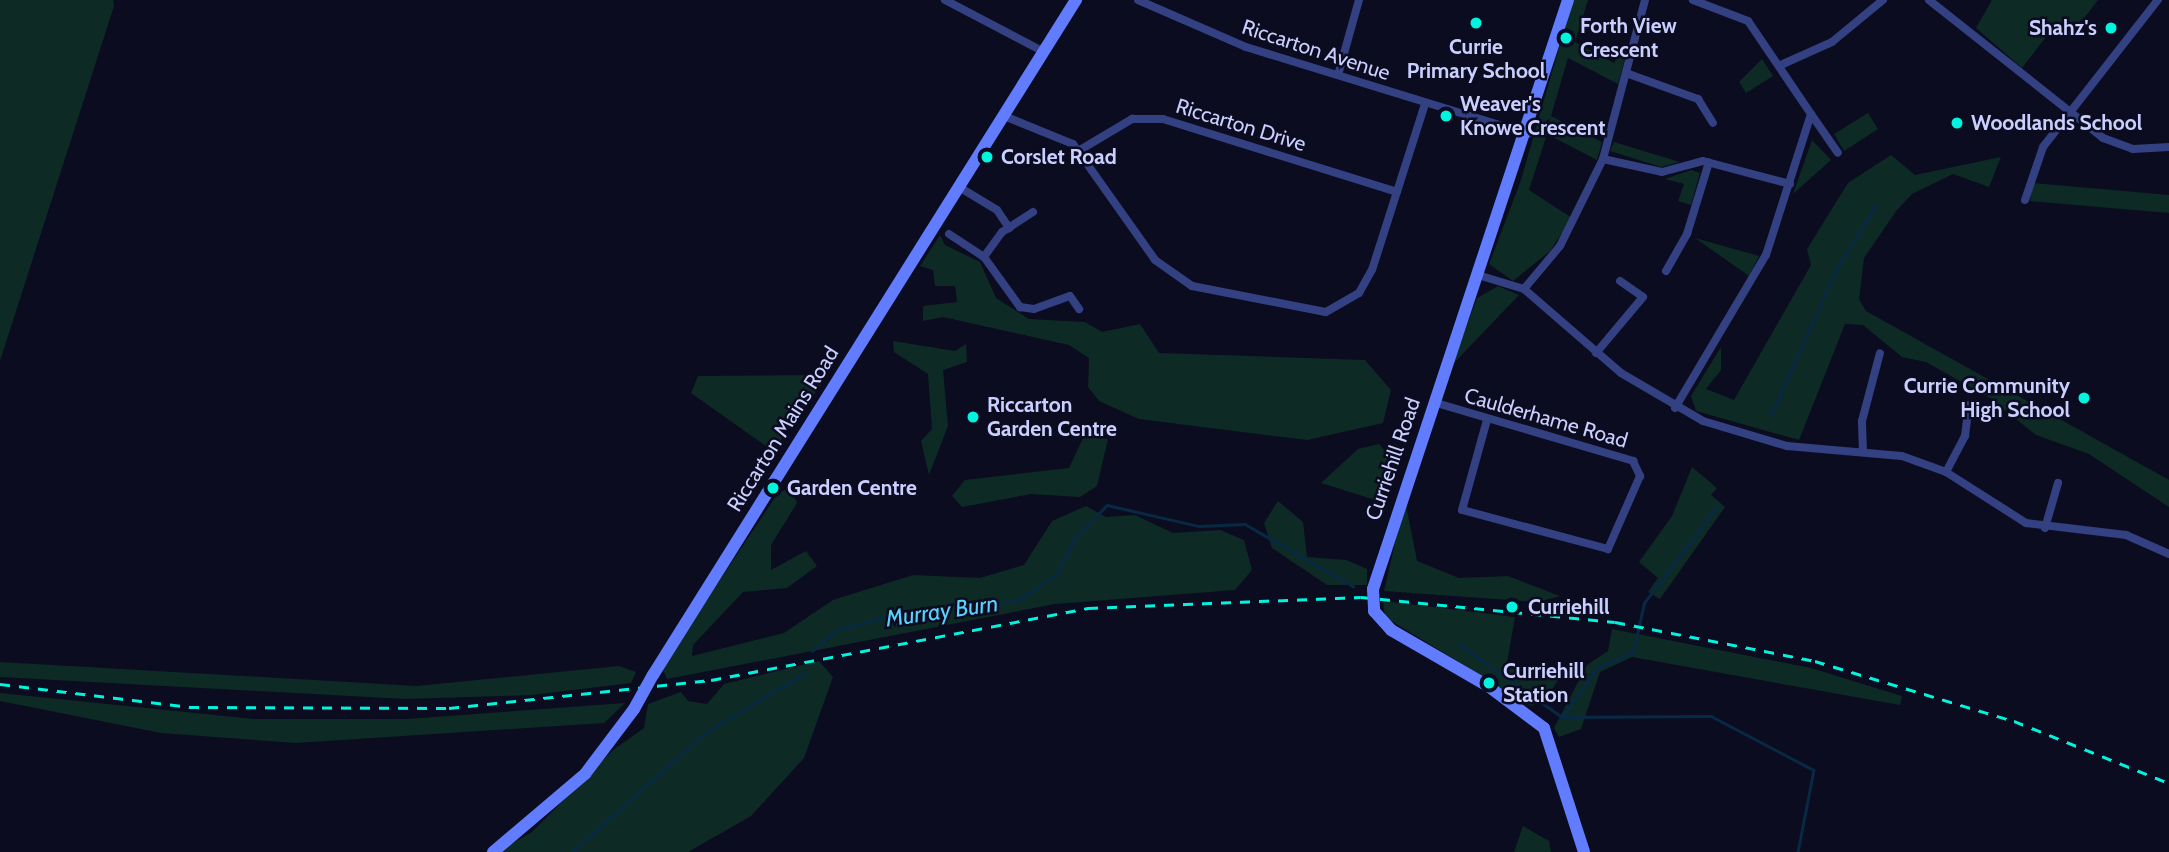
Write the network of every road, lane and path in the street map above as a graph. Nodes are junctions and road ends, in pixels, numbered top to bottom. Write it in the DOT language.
graph roads {
  1 [pos="945,0"];
  2 [pos="1076,0"];
  3 [pos="1138,0"];
  4 [pos="1359,0"];
  5 [pos="1568,0"];
  6 [pos="1645,0"];
  7 [pos="1693,0"];
  8 [pos="1883,0"];
  9 [pos="2158,0"];
  10 [pos="1932,1"];
  11 [pos="1044,52"];
  12 [pos="1783,64"];
  13 [pos="1626,73"];
  14 [pos="1338,75"];
  15 [pos="1425,104"];
  16 [pos="2070,113"];
  17 [pos="1811,114"];
  18 [pos="1004,116"];
  19 [pos="1713,123"];
  20 [pos="1528,134"];
  21 [pos="2169,147"];
  22 [pos="1080,150"];
  23 [pos="1838,153"];
  24 [pos="1603,159"];
  25 [pos="1709,162"];
  26 [pos="1790,184"];
  27 [pos="958,187"];
  28 [pos="1397,192"];
  29 [pos="2025,200"];
  30 [pos="1033,212"];
  31 [pos="1009,228"];
  32 [pos="949,234"];
  33 [pos="984,257"];
  34 [pos="1666,271"];
  35 [pos="1478,275"];
  36 [pos="1620,281"];
  37 [pos="1524,289"];
  38 [pos="1079,309"];
  39 [pos="1596,353"];
  40 [pos="1880,353"];
  41 [pos="1433,402"];
  42 [pos="1969,405"];
  43 [pos="1675,408"];
  44 [pos="1487,420"];
  45 [pos="1863,452"];
  46 [pos="1946,472"];
  47 [pos="2058,483"];
  48 [pos="2045,528"];
  49 [pos="2169,554"];
  50 [pos="493,852"];
  51 [pos="1584,852"];
  1 -- 11 [label="street"];
  2 -- 11 [label="street, Riccarton Mains Road"];
  3 -- 14 [label="street, Riccarton Avenue"];
  4 -- 14 [label="street"];
  5 -- 20 [label="street, Curriehill Road"];
  6 -- 13 [label="street"];
  7 -- 12 [label="street"];
  8 -- 12 [label="street"];
  9 -- 16 [label="street"];
  10 -- 16 [label="street"];
  11 -- 18 [label="street, Riccarton Mains Road"];
  12 -- 17 [label="street"];
  13 -- 19 [label="street"];
  13 -- 24 [label="street"];
  14 -- 15 [label="street, Riccarton Avenue"];
  15 -- 20 [label="street, Riccarton Avenue"];
  15 -- 28 [label="street"];
  16 -- 21 [label="street"];
  16 -- 29 [label="street"];
  17 -- 23 [label="street"];
  17 -- 26 [label="street"];
  18 -- 22 [label="street"];
  18 -- 27 [label="street, Riccarton Mains Road"];
  20 -- 35 [label="street, Curriehill Road"];
  22 -- 28 [label="street, Riccarton Drive"];
  22 -- 28 [label="street"];
  24 -- 25 [label="street"];
  24 -- 37 [label="street"];
  25 -- 26 [label="street"];
  25 -- 34 [label="street"];
  26 -- 43 [label="street"];
  27 -- 31 [label="street"];
  27 -- 50 [label="street, Riccarton Mains Road, bridge"];
  30 -- 31 [label="street"];
  31 -- 33 [label="street"];
  32 -- 33 [label="street"];
  33 -- 38 [label="street"];
  35 -- 37 [label="street"];
  35 -- 41 [label="street, Curriehill Road"];
  36 -- 39 [label="street"];
  37 -- 39 [label="street"];
  39 -- 43 [label="street"];
  40 -- 45 [label="street"];
  41 -- 44 [label="street, Caulderhame Road"];
  41 -- 51 [label="street, Curriehill Road, bridge"];
  42 -- 46 [label="street"];
  43 -- 45 [label="street"];
  44 -- 44 [label="street, Caulderhame Road"];
  45 -- 46 [label="street"];
  46 -- 48 [label="street"];
  47 -- 48 [label="street"];
  48 -- 49 [label="street"];
}
